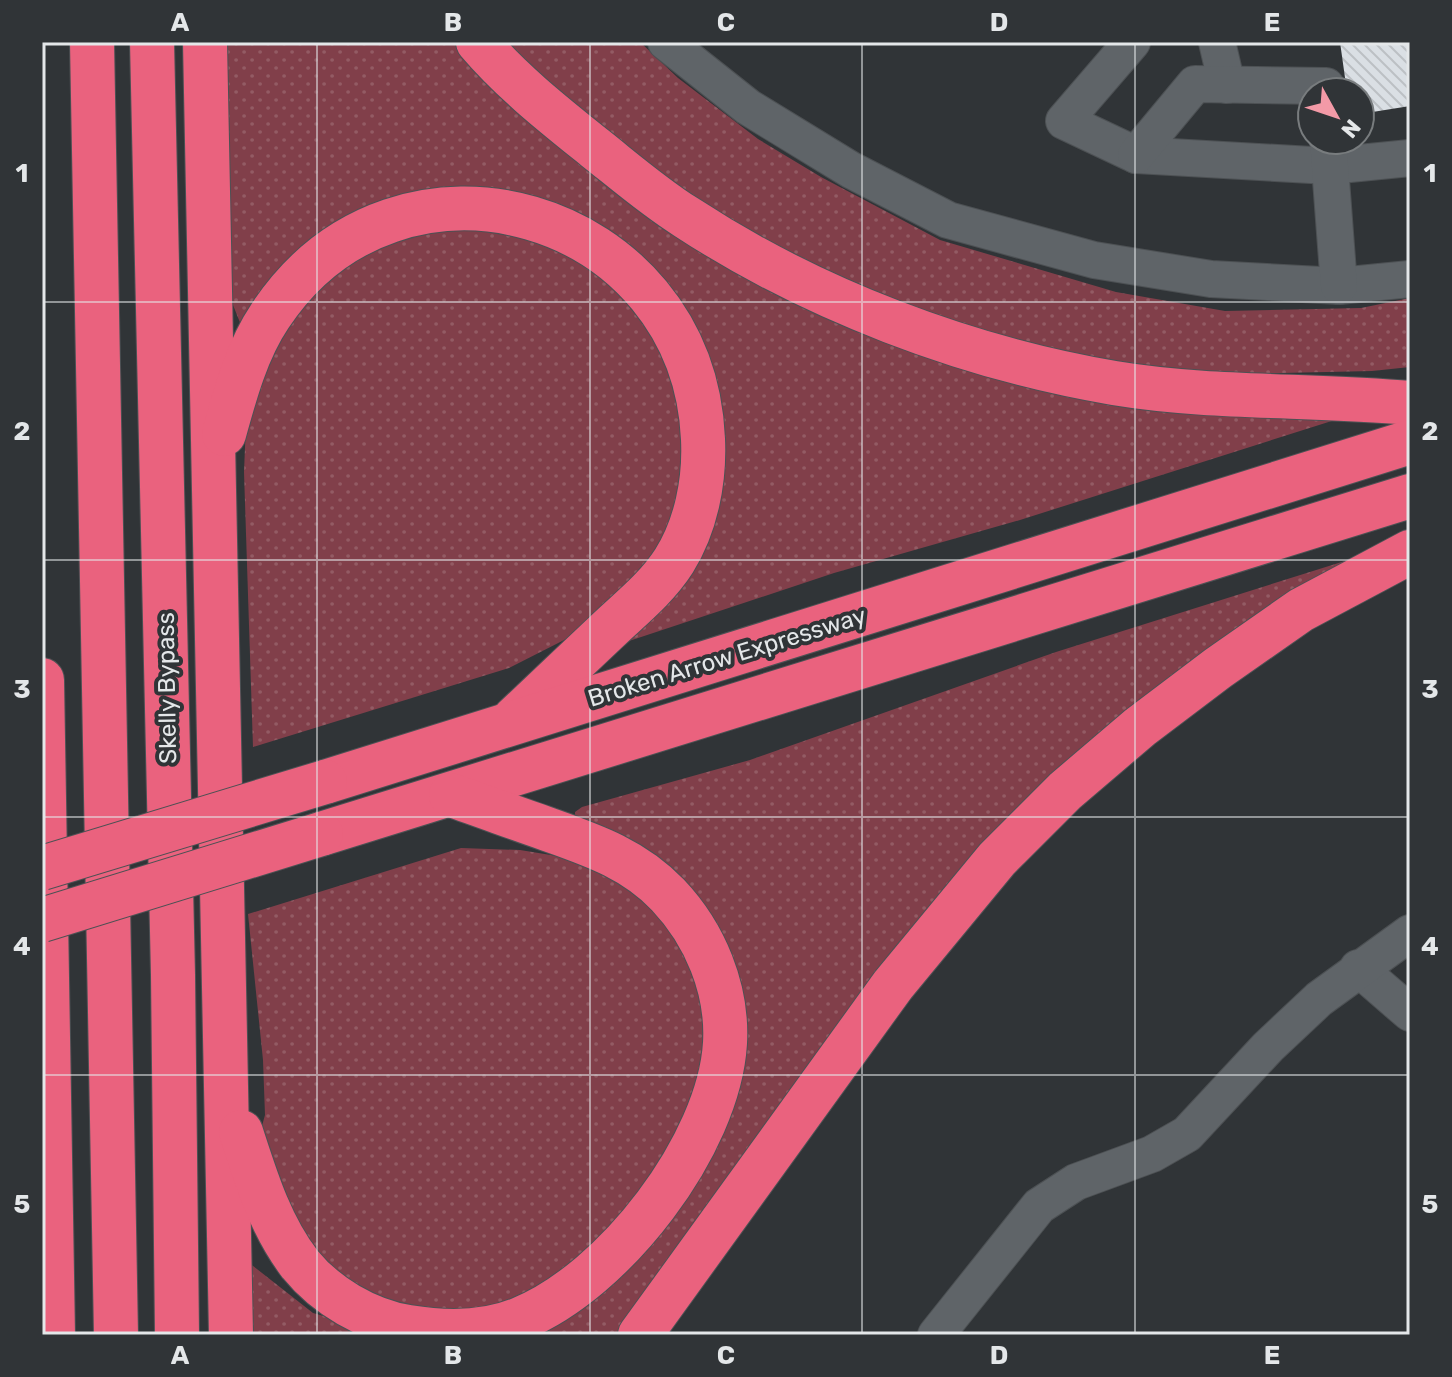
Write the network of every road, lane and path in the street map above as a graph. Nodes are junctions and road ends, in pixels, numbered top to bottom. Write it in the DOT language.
graph roads {
  1 [pos="92,42"];
  2 [pos="152,42"];
  3 [pos="205,42"];
  4 [pos="478,42"];
  5 [pos="1132,42"];
  6 [pos="1217,42"];
  7 [pos="673,44"];
  8 [pos="1227,85"];
  9 [pos="1296,86"];
  10 [pos="1296,153"];
  11 [pos="1136,155"];
  12 [pos="1328,156"];
  13 [pos="1376,156"];
  14 [pos="1410,158"];
  15 [pos="1410,279"];
  16 [pos="1339,286"];
  17 [pos="1410,403"];
  18 [pos="1410,442"];
  19 [pos="214,467"];
  20 [pos="1410,496"];
  21 [pos="1410,552"];
  22 [pos="42,680"];
  23 [pos="507,726"];
  24 [pos="451,795"];
  25 [pos="42,868"];
  26 [pos="42,920"];
  27 [pos="1410,933"];
  28 [pos="1358,968"];
  29 [pos="1410,1013"];
  30 [pos="227,1088"];
  31 [pos="49,1321"];
  32 [pos="116,1335"];
  33 [pos="177,1335"];
  34 [pos="231,1335"];
  35 [pos="640,1335"];
  36 [pos="936,1335"];
  1 -- 32 [label="highway"];
  2 -- 33 [label="highway, Skelly Bypass"];
  3 -- 19 [label="highway"];
  4 -- 17 [label="highway"];
  5 -- 11 [label="street"];
  6 -- 8 [label="street"];
  7 -- 16 [label="street"];
  8 -- 9 [label="street"];
  8 -- 11 [label="street"];
  10 -- 11 [label="street"];
  12 -- 16 [label="street"];
  13 -- 14 [label="street"];
  15 -- 16 [label="street"];
  18 -- 23 [label="highway, Broken Arrow Expressway"];
  19 -- 23 [label="highway"];
  19 -- 30 [label="highway"];
  20 -- 24 [label="highway, Broken Arrow Expressway"];
  21 -- 35 [label="highway"];
  22 -- 31 [label="highway"];
  23 -- 25 [label="highway, Broken Arrow Expressway, bridge"];
  24 -- 26 [label="highway, Broken Arrow Expressway, bridge"];
  24 -- 30 [label="highway"];
  27 -- 28 [label="street"];
  28 -- 29 [label="street"];
  28 -- 36 [label="street"];
  30 -- 34 [label="highway"];
}
